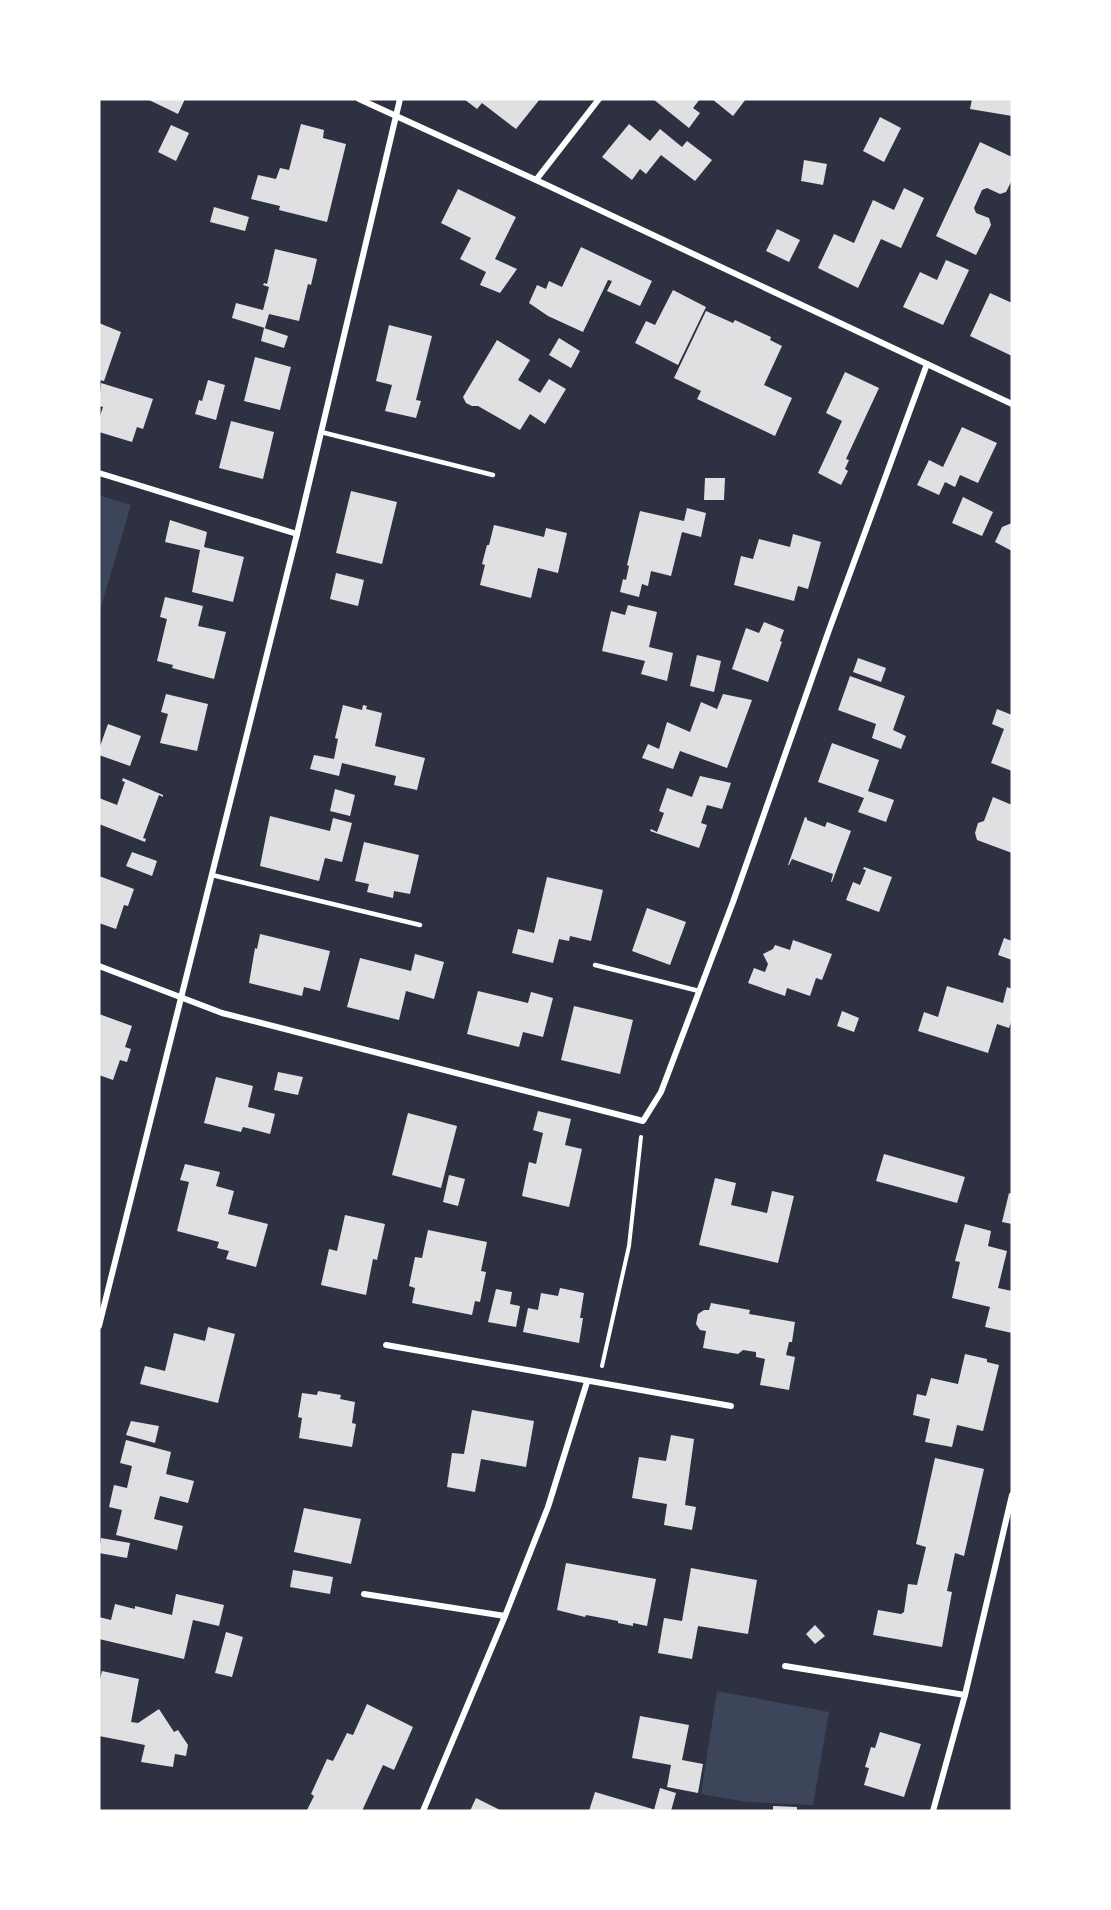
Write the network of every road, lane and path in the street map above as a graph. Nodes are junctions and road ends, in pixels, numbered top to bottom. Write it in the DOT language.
graph roads {
  1 [pos="359,99"];
  2 [pos="400,99"];
  3 [pos="598,99"];
  4 [pos="396,117"];
  5 [pos="536,180"];
  6 [pos="927,364"];
  7 [pos="1012,404"];
  8 [pos="321,432"];
  9 [pos="99,473"];
  10 [pos="493,476"];
  11 [pos="297,534"];
  12 [pos="212,875"];
  13 [pos="420,925"];
  14 [pos="595,965"];
  15 [pos="99,966"];
  16 [pos="699,991"];
  17 [pos="181,997"];
  18 [pos="643,1121"];
  19 [pos="99,1326"];
  20 [pos="386,1345"];
  21 [pos="587,1382"];
  22 [pos="597,1384"];
  23 [pos="730,1406"];
  24 [pos="1012,1495"];
  25 [pos="364,1594"];
  26 [pos="505,1616"];
  27 [pos="785,1665"];
  28 [pos="965,1695"];
  29 [pos="423,1811"];
  30 [pos="933,1811"];
  1 -- 4 [label="street"];
  2 -- 4 [label="street"];
  3 -- 5 [label="street"];
  4 -- 5 [label="street"];
  4 -- 8 [label="street"];
  5 -- 6 [label="street"];
  6 -- 7 [label="street"];
  6 -- 16 [label="street"];
  8 -- 10 [label="lane"];
  8 -- 11 [label="street"];
  9 -- 11 [label="street"];
  11 -- 12 [label="street"];
  12 -- 13 [label="lane"];
  12 -- 17 [label="street"];
  14 -- 16 [label="lane"];
  15 -- 17 [label="street"];
  16 -- 18 [label="street"];
  17 -- 18 [label="street"];
  17 -- 19 [label="street"];
  18 -- 22 [label="path"];
  20 -- 21 [label="street"];
  21 -- 22 [label="street"];
  21 -- 26 [label="street"];
  22 -- 23 [label="street"];
  24 -- 28 [label="street"];
  25 -- 26 [label="street"];
  26 -- 29 [label="street"];
  27 -- 28 [label="street"];
  28 -- 30 [label="street"];
}
